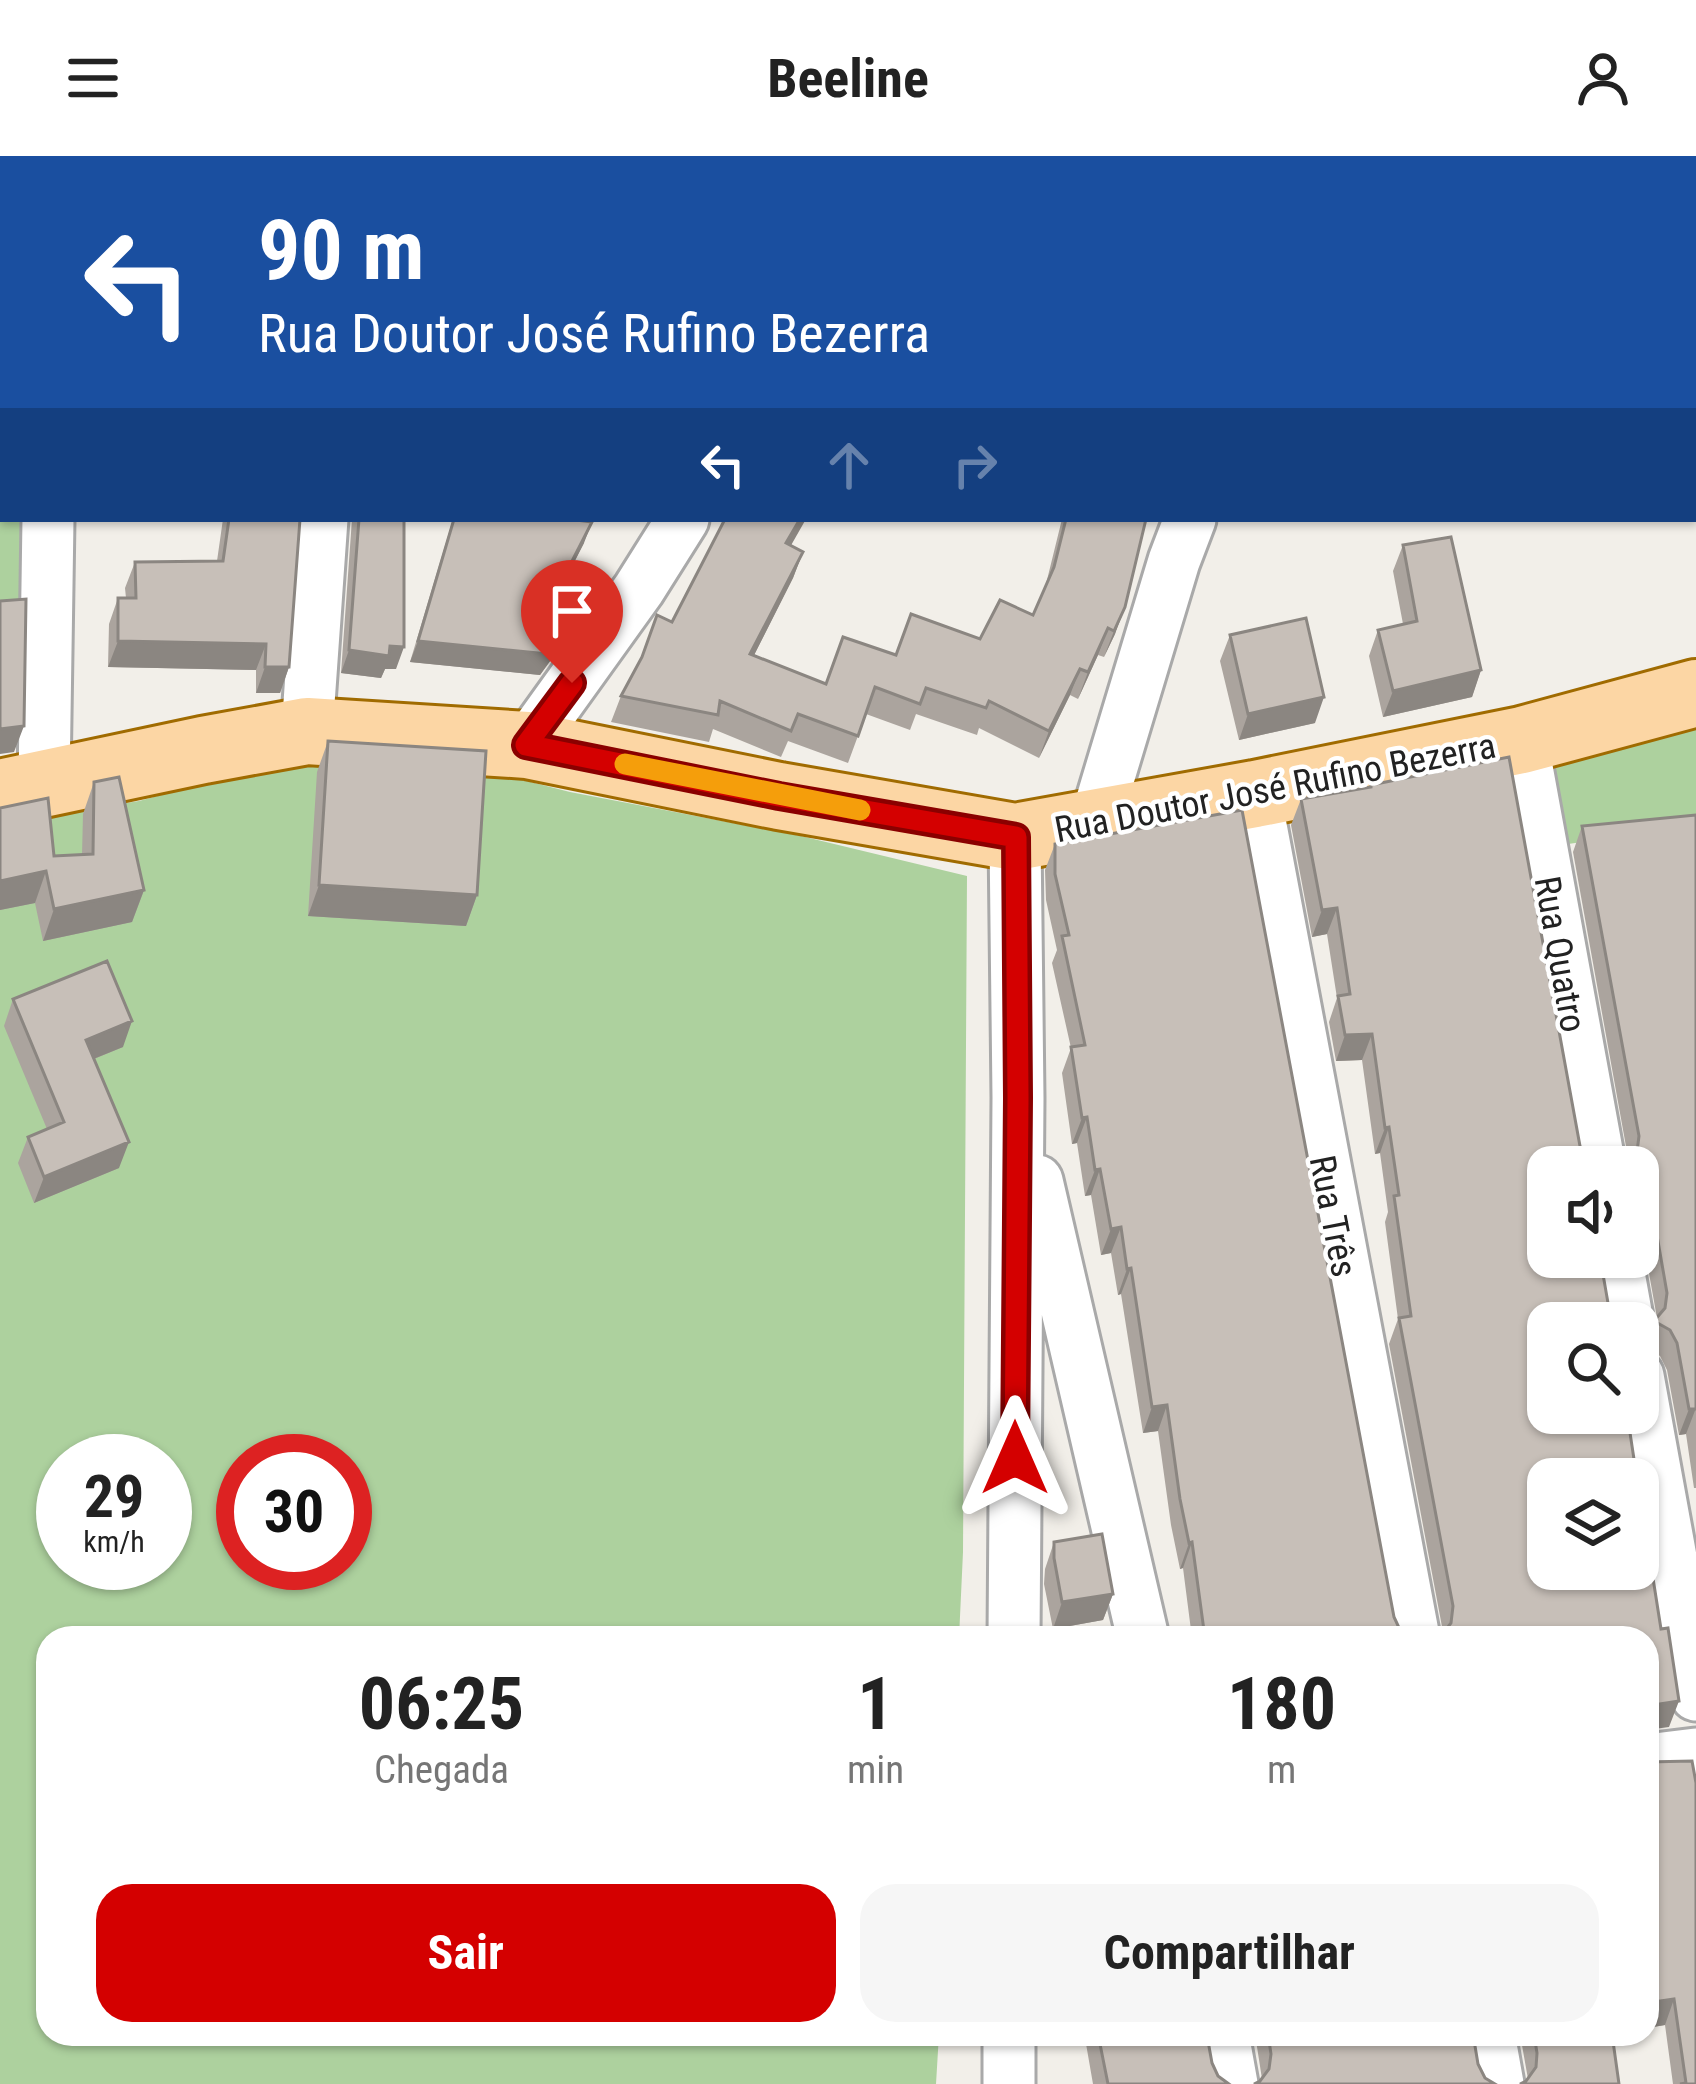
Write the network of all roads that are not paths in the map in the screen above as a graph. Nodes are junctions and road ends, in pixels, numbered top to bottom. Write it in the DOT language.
graph roads {
  1 [pos="49,522"];
  2 [pos="322,522"];
  3 [pos="681,522"];
  4 [pos="1189,522"];
  5 [pos="1696,693"];
  6 [pos="307,731"];
  7 [pos="1522,740"];
  8 [pos="526,745"];
  9 [pos="22,788"];
  10 [pos="1255,794"];
  11 [pos="1095,823"];
  12 [pos="1016,837"];
  13 [pos="1018,1098"];
  14 [pos="1596,1146"];
  15 [pos="1649,1434"];
  16 [pos="1014,1626"];
  17 [pos="1140,1626"];
  18 [pos="1412,1626"];
  19 [pos="1696,1695"];
  20 [pos="1696,1754"];
  21 [pos="1659,1759"];
  22 [pos="1010,2046"];
  23 [pos="1225,2046"];
  24 [pos="1491,2046"];
  25 [pos="1009,2084"];
  26 [pos="1232,2084"];
  27 [pos="1498,2084"];
  1 -- 9 [label="street"];
  2 -- 6 [label="street"];
  3 -- 8 [label="street"];
  4 -- 11 [label="street"];
  5 -- 7 [label="main road, Rua Doutor José Rufino Bezerra"];
  6 -- 8 [label="main road, Rua Doutor José Rufino Bezerra"];
  6 -- 9 [label="main road, Rua Doutor José Rufino Bezerra"];
  7 -- 10 [label="main road, Rua Doutor José Rufino Bezerra"];
  7 -- 14 [label="street, Rua Quatro"];
  8 -- 12 [label="main road, Rua Doutor José Rufino Bezerra"];
  10 -- 11 [label="main road, Rua Doutor José Rufino Bezerra"];
  10 -- 18 [label="street, Rua Três"];
  11 -- 12 [label="main road, Rua Doutor José Rufino Bezerra"];
  12 -- 13 [label="street"];
  13 -- 16 [label="street"];
  13 -- 17 [label="street"];
  15 -- 19 [label="street"];
  20 -- 21 [label="street"];
  22 -- 25 [label="street"];
  23 -- 26 [label="street"];
  24 -- 27 [label="street"];
}
